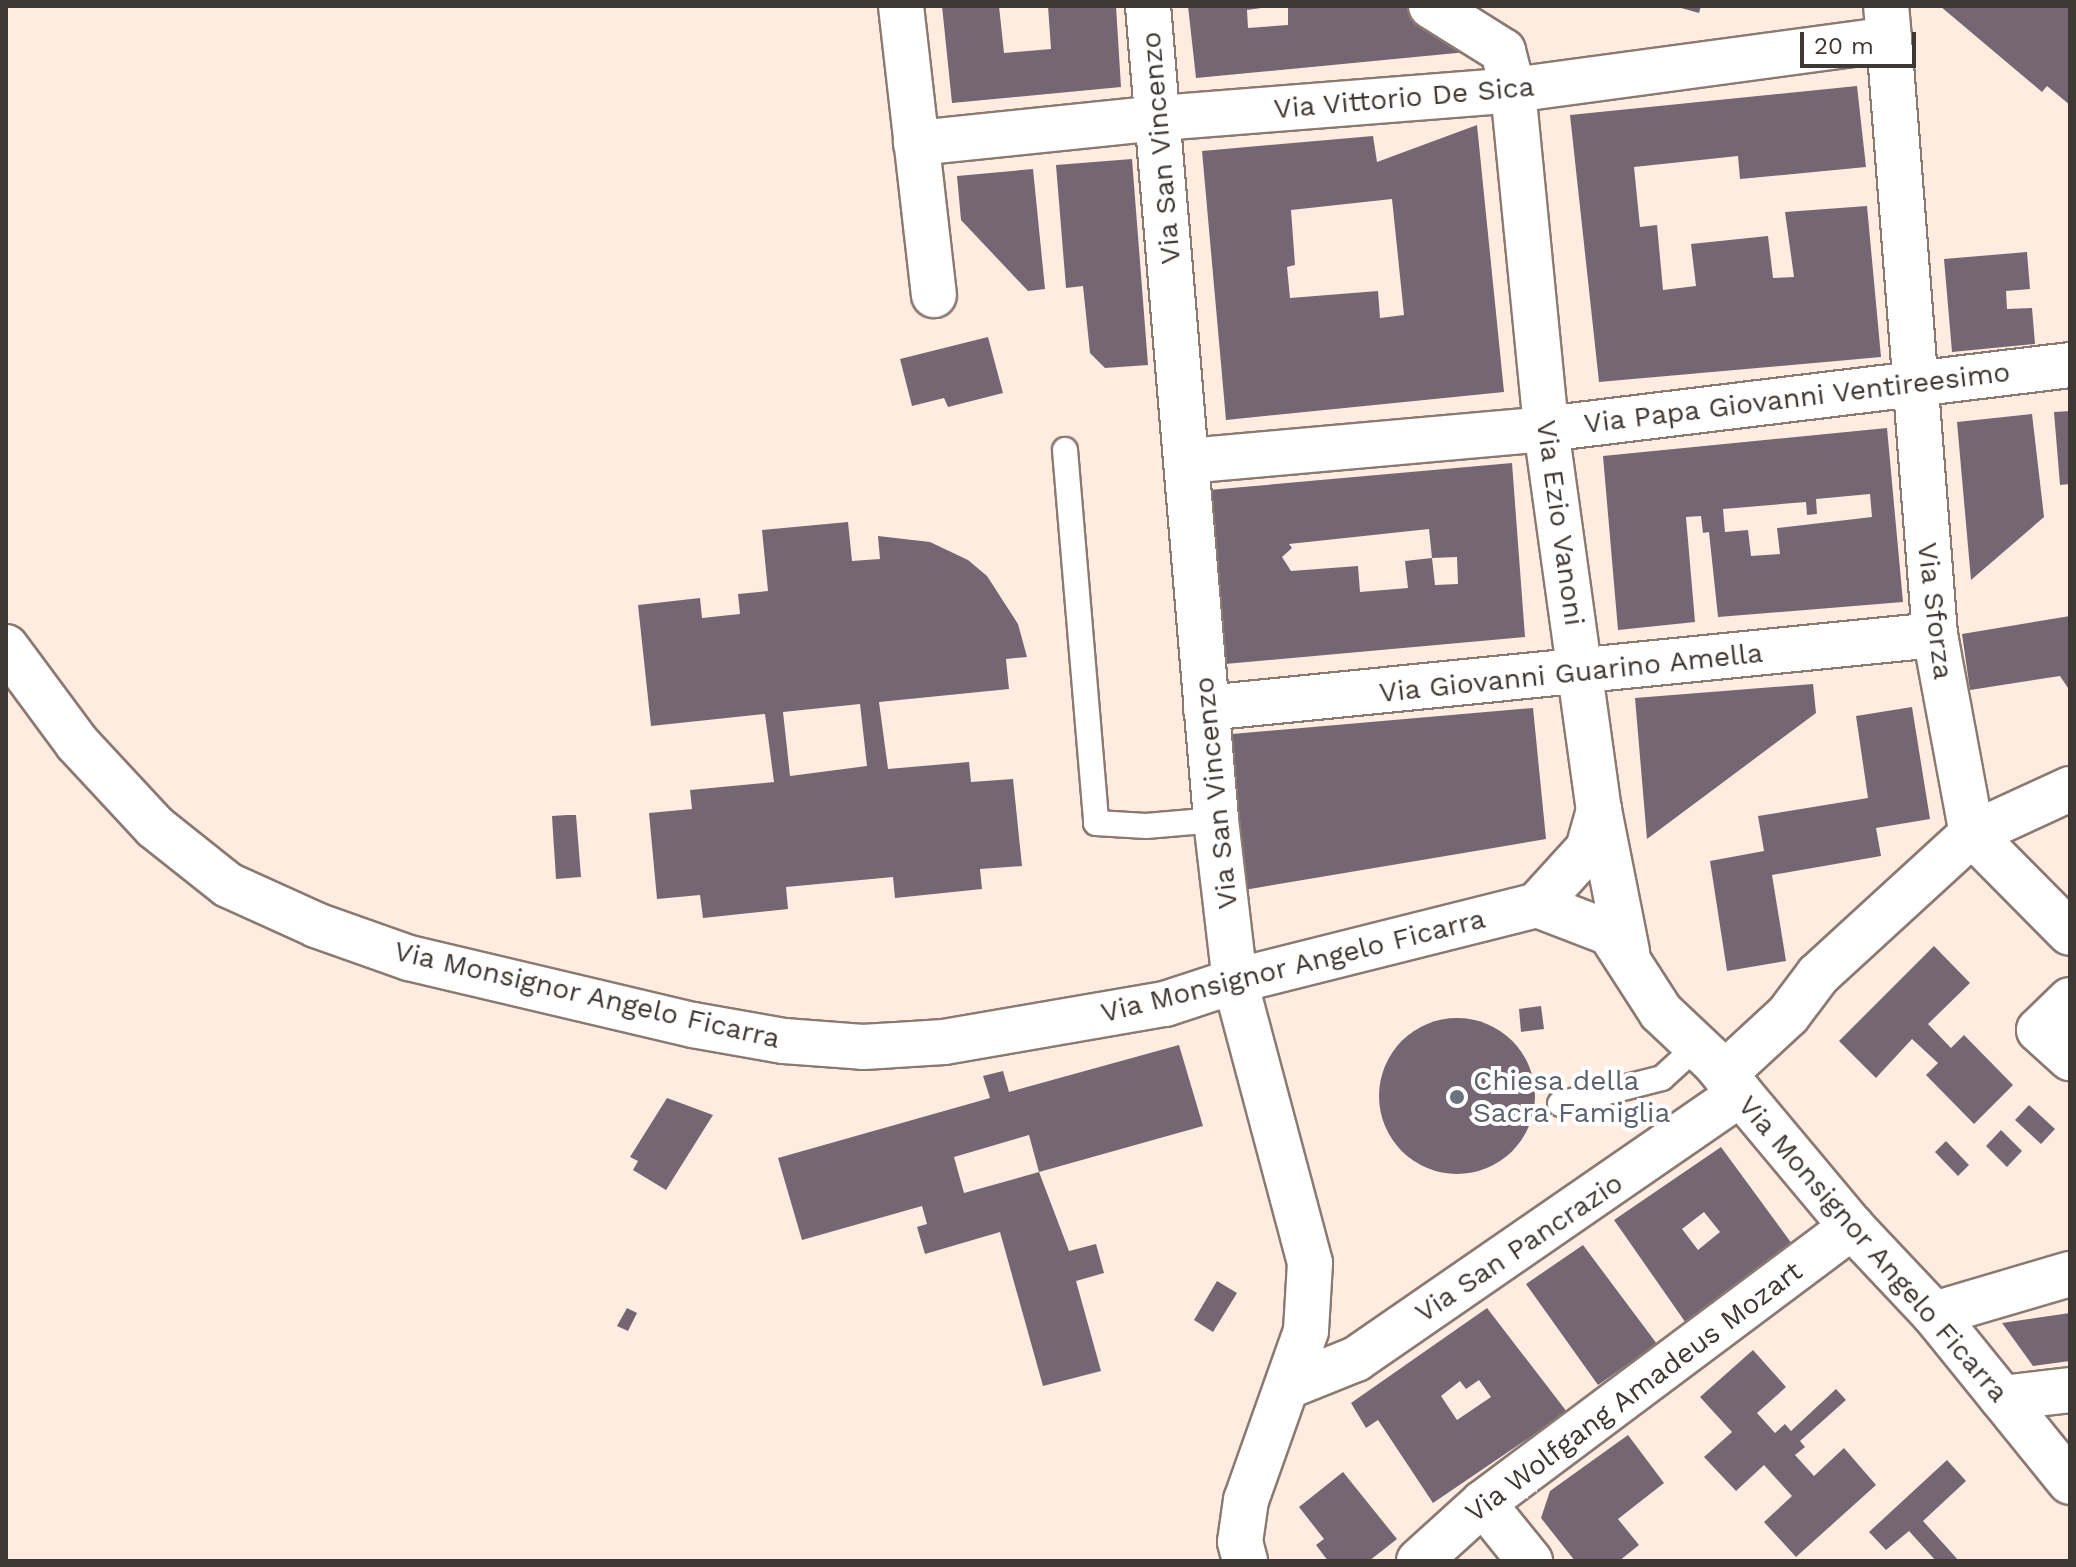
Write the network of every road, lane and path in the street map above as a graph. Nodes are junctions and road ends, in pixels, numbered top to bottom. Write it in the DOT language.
graph roads {
  1 [pos="901,6"];
  2 [pos="1148,6"];
  3 [pos="1431,6"];
  4 [pos="1888,22"];
  5 [pos="1513,90"];
  6 [pos="1160,118"];
  7 [pos="916,143"];
  8 [pos="934,295"];
  9 [pos="2070,365"];
  10 [pos="1912,386"];
  11 [pos="1546,429"];
  12 [pos="1065,450"];
  13 [pos="1188,461"];
  14 [pos="1935,635"];
  15 [pos="6,647"];
  16 [pos="1582,674"];
  17 [pos="1206,708"];
  18 [pos="2070,789"];
  19 [pos="1599,810"];
  20 [pos="1216,820"];
  21 [pos="1972,834"];
  22 [pos="1537,905"];
  23 [pos="2070,933"];
  24 [pos="1627,952"];
  25 [pos="1235,981"];
  26 [pos="1716,1067"];
  27 [pos="1560,1104"];
  28 [pos="1852,1227"];
  29 [pos="2070,1274"];
  30 [pos="1934,1314"];
  31 [pos="1289,1386"];
  32 [pos="2070,1390"];
  33 [pos="2002,1398"];
  34 [pos="2070,1482"];
  35 [pos="1483,1503"];
  36 [pos="1245,1561"];
  37 [pos="1419,1561"];
  38 [pos="1530,1561"];
  1 -- 7 [label="street"];
  2 -- 6 [label="street, Via San Vincenzo"];
  3 -- 5 [label="street, Via Ezio Vanoni"];
  4 -- 5 [label="street, Via Vittorio De Sica"];
  4 -- 10 [label="street, Via Sforza"];
  5 -- 6 [label="street, Via Vittorio De Sica"];
  5 -- 11 [label="street, Via Ezio Vanoni"];
  6 -- 7 [label="street, Via Vittorio De Sica"];
  6 -- 13 [label="street, Via San Vincenzo"];
  7 -- 8 [label="street"];
  9 -- 10 [label="street, Via Papa Giovanni Ventireesimo"];
  10 -- 11 [label="street, Via Papa Giovanni Ventireesimo"];
  10 -- 14 [label="street, Via Sforza"];
  11 -- 13 [label="street, Via Papa Giovanni Ventireesimo"];
  11 -- 16 [label="street, Via Ezio Vanoni"];
  12 -- 20 [label="lane"];
  13 -- 17 [label="street, Via San Vincenzo"];
  14 -- 16 [label="street, Via Giovanni Guarino Amella"];
  14 -- 21 [label="street, Via Sforza"];
  15 -- 25 [label="street, Via Monsignor Angelo Ficarra"];
  16 -- 17 [label="street, Via Giovanni Guarino Amella"];
  16 -- 19 [label="street, Via Ezio Vanoni"];
  17 -- 20 [label="street, Via San Vincenzo"];
  18 -- 21 [label="street, Via San Pancrazio"];
  19 -- 22 [label="street"];
  19 -- 24 [label="street, Via Ezio Vanoni"];
  20 -- 25 [label="street, Via San Vincenzo"];
  21 -- 23 [label="street"];
  21 -- 26 [label="street, Via San Pancrazio"];
  22 -- 24 [label="street, Via Monsignor Angelo Ficarra"];
  22 -- 25 [label="street, Via Monsignor Angelo Ficarra"];
  24 -- 26 [label="street, Via Monsignor Angelo Ficarra"];
  25 -- 31 [label="street, Via San Vincenzo"];
  26 -- 27 [label="lane"];
  26 -- 28 [label="street, Via Monsignor Angelo Ficarra"];
  26 -- 31 [label="street, Via San Pancrazio"];
  28 -- 30 [label="street, Via Monsignor Angelo Ficarra"];
  28 -- 35 [label="street, Via Wolfgang Amadeus Mozart"];
  29 -- 30 [label="street"];
  30 -- 33 [label="street, Via Monsignor Angelo Ficarra"];
  31 -- 36 [label="street, Via San Vincenzo"];
  32 -- 33 [label="street"];
  33 -- 34 [label="street, Via Monsignor Angelo Ficarra"];
  35 -- 37 [label="street, Via Wolfgang Amadeus Mozart"];
  35 -- 38 [label="street"];
}
